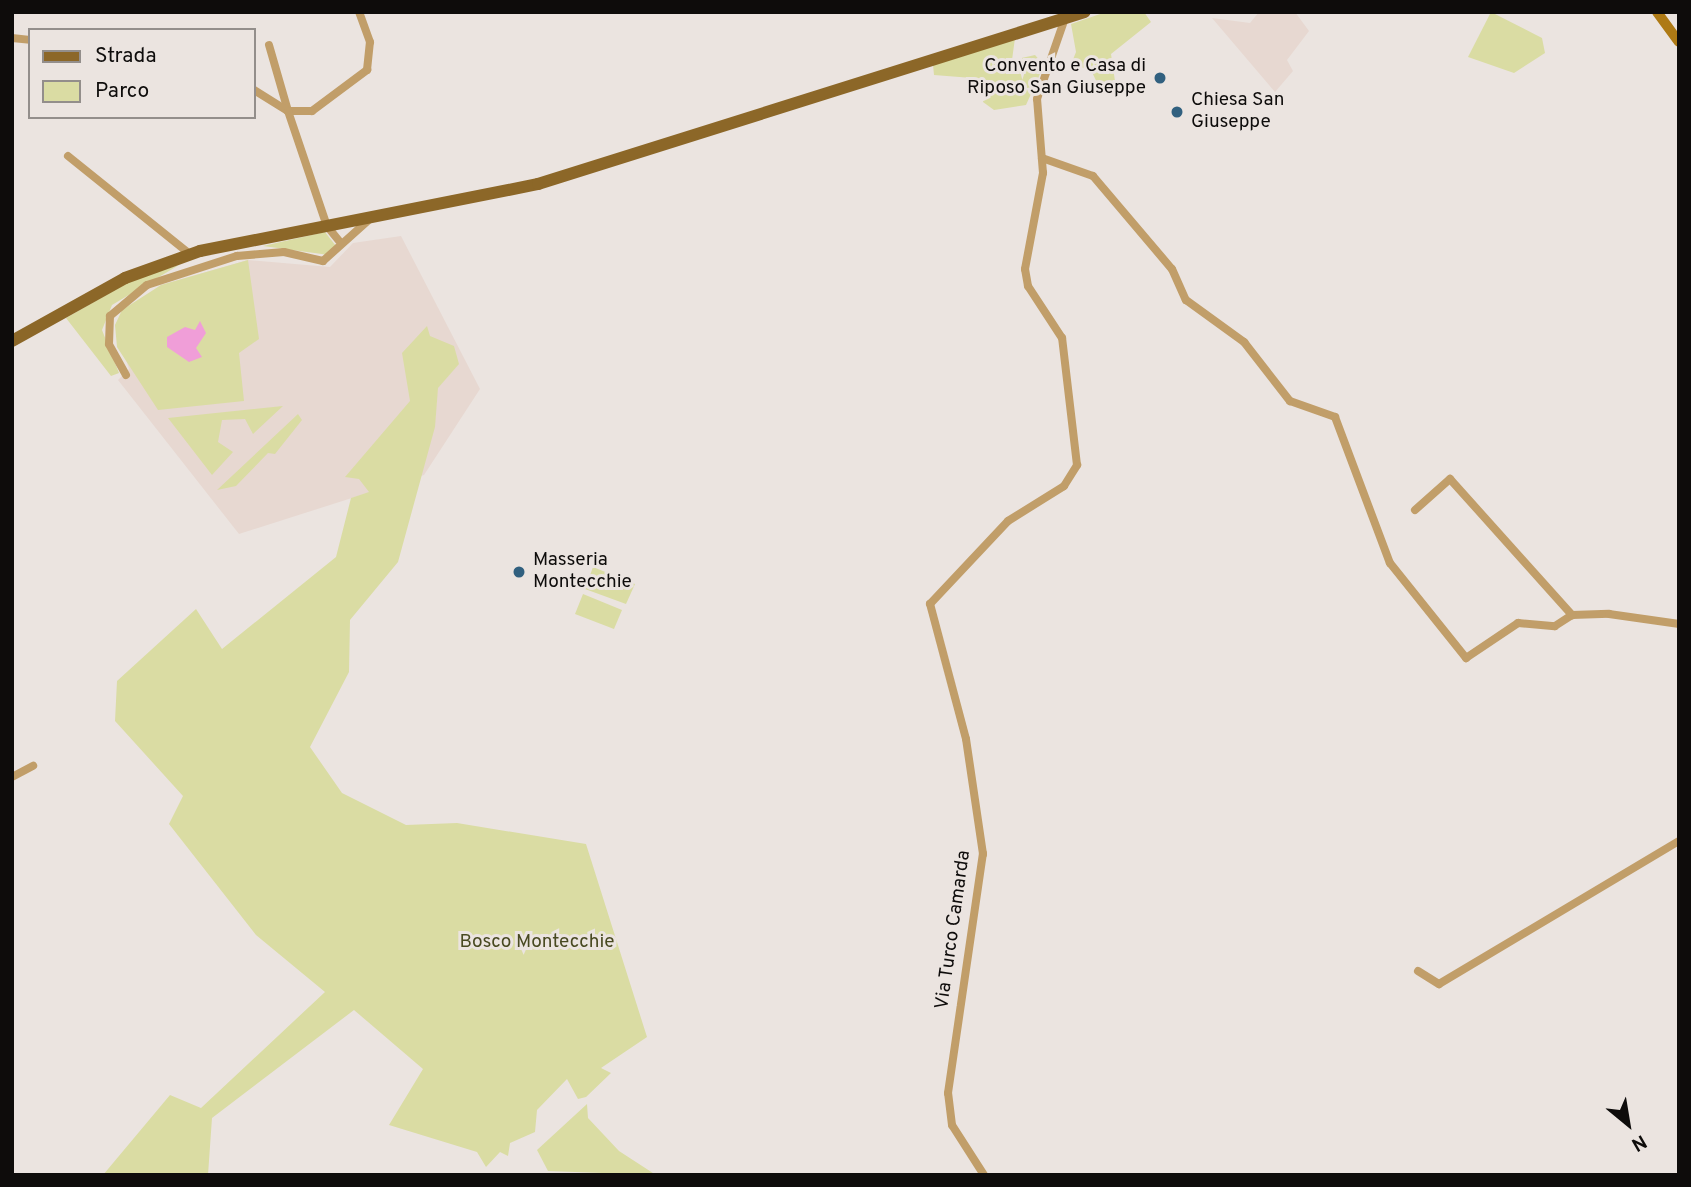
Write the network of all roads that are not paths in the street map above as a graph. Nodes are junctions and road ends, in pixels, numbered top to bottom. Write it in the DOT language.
graph roads {
  1 [pos="359,12"];
  2 [pos="1085,12"];
  3 [pos="1657,12"];
  4 [pos="1065,18"];
  5 [pos="1679,42"];
  6 [pos="269,45"];
  7 [pos="256,91"];
  8 [pos="288,111"];
  9 [pos="68,156"];
  10 [pos="1042,158"];
  11 [pos="371,217"];
  12 [pos="345,223"];
  13 [pos="327,226"];
  14 [pos="351,238"];
  15 [pos="340,248"];
  16 [pos="190,254"];
  17 [pos="12,341"];
  18 [pos="126,375"];
  19 [pos="1415,510"];
  20 [pos="1572,615"];
  21 [pos="1679,624"];
  22 [pos="33,766"];
  23 [pos="12,777"];
  24 [pos="1679,841"];
  25 [pos="1419,971"];
  26 [pos="984,1175"];
  1 -- 8 [label="street"];
  2 -- 4 [label="main road"];
  3 -- 5 [label="main road"];
  4 -- 10 [label="street, Via Turco Camarda"];
  4 -- 11 [label="main road"];
  6 -- 8 [label="street"];
  7 -- 8 [label="street"];
  8 -- 13 [label="street"];
  9 -- 16 [label="street"];
  10 -- 20 [label="street"];
  10 -- 26 [label="street, Via Turco Camarda"];
  11 -- 12 [label="main road"];
  11 -- 14 [label="street"];
  12 -- 13 [label="main road"];
  12 -- 14 [label="street"];
  12 -- 15 [label="street"];
  13 -- 15 [label="street"];
  13 -- 16 [label="main road"];
  14 -- 15 [label="street"];
  15 -- 18 [label="street"];
  16 -- 17 [label="main road"];
  19 -- 20 [label="street"];
  20 -- 21 [label="street"];
  22 -- 23 [label="street"];
  24 -- 25 [label="street"];
}
